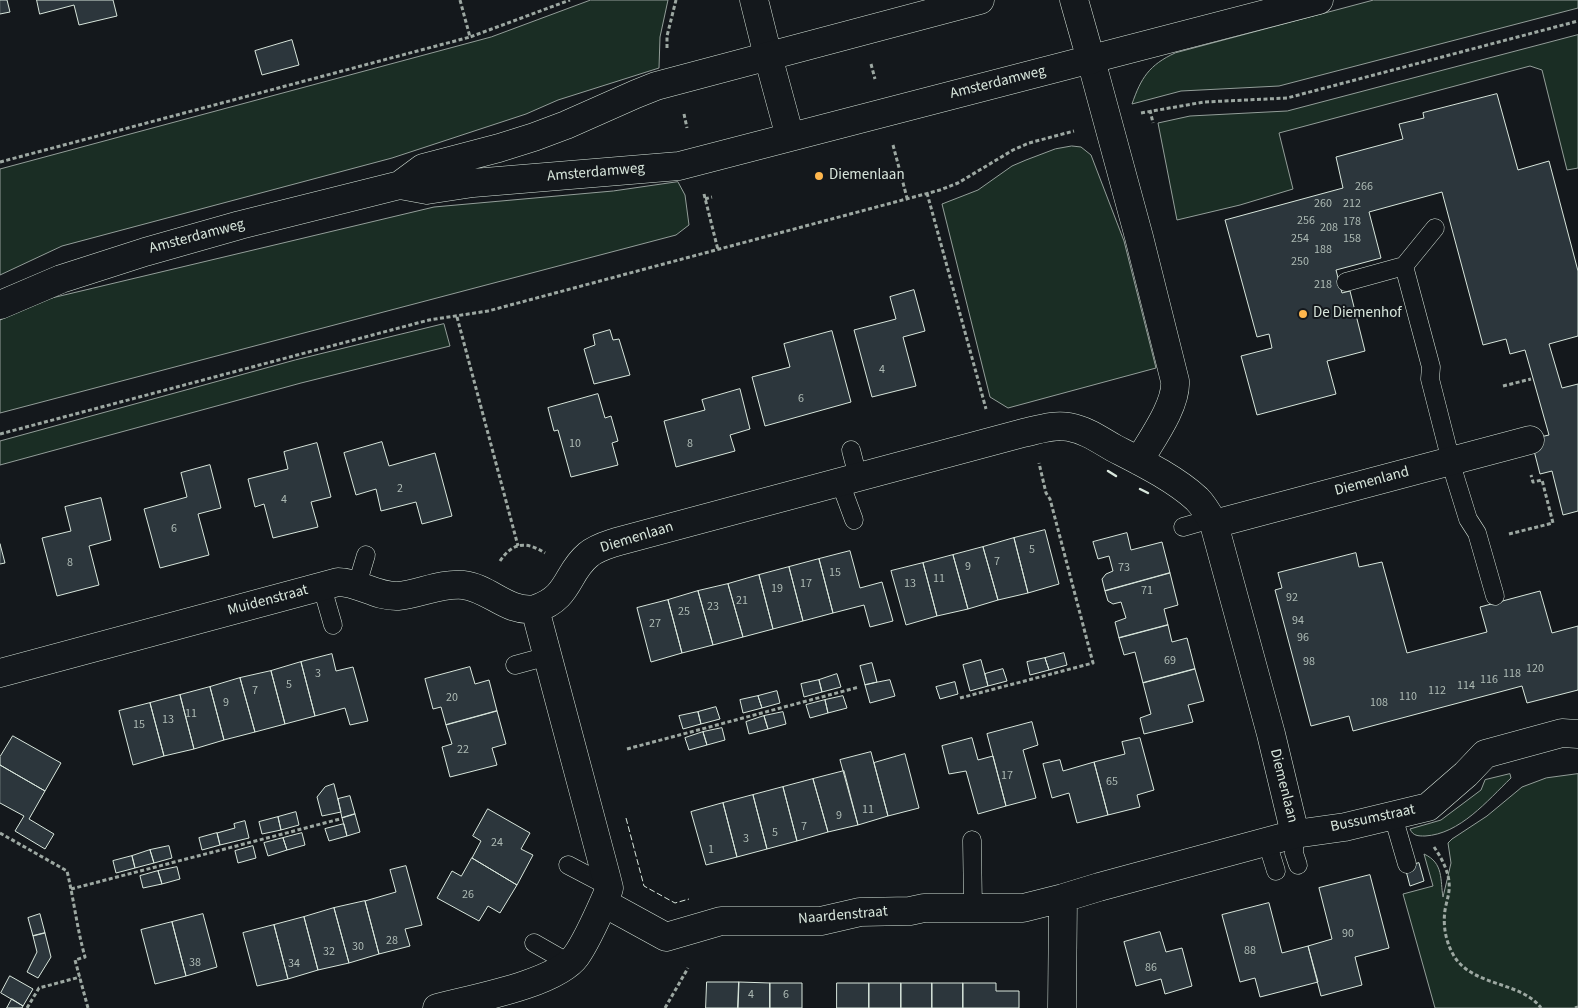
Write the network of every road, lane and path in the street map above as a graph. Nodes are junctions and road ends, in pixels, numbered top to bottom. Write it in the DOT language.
graph roads {
  1 [pos="460,0"];
  2 [pos="570,0"];
  3 [pos="676,0"];
  4 [pos="754,0"];
  5 [pos="980,0"];
  6 [pos="1074,0"];
  7 [pos="1318,0"];
  8 [pos="1578,21"];
  9 [pos="470,37"];
  10 [pos="668,50"];
  11 [pos="768,56"];
  12 [pos="1091,60"];
  13 [pos="870,64"];
  14 [pos="876,82"];
  15 [pos="1150,110"];
  16 [pos="1145,112"];
  17 [pos="684,113"];
  18 [pos="1153,123"];
  19 [pos="1078,130"];
  20 [pos="688,131"];
  21 [pos="790,137"];
  22 [pos="892,141"];
  23 [pos="0,162"];
  24 [pos="400,185"];
  25 [pos="703,192"];
  26 [pos="927,193"];
  27 [pos="712,197"];
  28 [pos="908,198"];
  29 [pos="705,199"];
  30 [pos="1435,228"];
  31 [pos="718,250"];
  32 [pos="1404,266"];
  33 [pos="1346,282"];
  34 [pos="0,305"];
  35 [pos="457,317"];
  36 [pos="1531,378"];
  37 [pos="1503,386"];
  38 [pos="986,410"];
  39 [pos="0,434"];
  40 [pos="1530,440"];
  41 [pos="852,450"];
  42 [pos="1037,458"];
  43 [pos="1139,461"];
  44 [pos="1450,461"];
  45 [pos="1531,473"];
  46 [pos="849,479"];
  47 [pos="854,520"];
  48 [pos="1212,522"];
  49 [pos="1183,528"];
  50 [pos="1524,530"];
  51 [pos="518,546"];
  52 [pos="366,554"];
  53 [pos="549,555"];
  54 [pos="496,567"];
  55 [pos="357,586"];
  56 [pos="322,587"];
  57 [pos="1494,596"];
  58 [pos="535,609"];
  59 [pos="332,626"];
  60 [pos="548,656"];
  61 [pos="515,665"];
  62 [pos="0,673"];
  63 [pos="859,687"];
  64 [pos="960,698"];
  65 [pos="1578,734"];
  66 [pos="627,749"];
  67 [pos="1393,816"];
  68 [pos="340,819"];
  69 [pos="0,833"];
  70 [pos="1295,834"];
  71 [pos="972,840"];
  72 [pos="1267,842"];
  73 [pos="1432,845"];
  74 [pos="1407,864"];
  75 [pos="568,865"];
  76 [pos="1298,865"];
  77 [pos="1276,871"];
  78 [pos="71,889"];
  79 [pos="606,894"];
  80 [pos="1062,898"];
  81 [pos="973,908"];
  82 [pos="534,943"];
  83 [pos="691,962"];
  84 [pos="570,963"];
  85 [pos="80,977"];
  86 [pos="27,1008"];
  87 [pos="88,1008"];
  88 [pos="438,1008"];
  89 [pos="664,1008"];
  90 [pos="1062,1008"];
  91 [pos="1542,1008"];
  1 -- 9 [label="path"];
  2 -- 9 [label="path"];
  3 -- 10 [label="path"];
  4 -- 11 [label="street"];
  5 -- 11 [label="street, Amsterdamweg"];
  6 -- 12 [label="street"];
  7 -- 12 [label="street, Amsterdamweg"];
  8 -- 15 [label="path"];
  9 -- 23 [label="path"];
  11 -- 21 [label="street"];
  11 -- 24 [label="street, Amsterdamweg"];
  12 -- 21 [label="street, Amsterdamweg"];
  12 -- 43 [label="street"];
  13 -- 14 [label="path"];
  15 -- 16 [label="path"];
  15 -- 18 [label="path"];
  17 -- 20 [label="path"];
  19 -- 26 [label="path"];
  21 -- 24 [label="street, Amsterdamweg"];
  22 -- 28 [label="path"];
  24 -- 34 [label="street, Amsterdamweg"];
  25 -- 29 [label="path"];
  26 -- 28 [label="path"];
  26 -- 38 [label="path"];
  27 -- 29 [label="path"];
  28 -- 31 [label="path"];
  29 -- 31 [label="path"];
  30 -- 32 [label="lane"];
  31 -- 35 [label="path"];
  32 -- 33 [label="lane"];
  32 -- 44 [label="lane"];
  35 -- 39 [label="path"];
  35 -- 51 [label="path"];
  36 -- 37 [label="path"];
  40 -- 44 [label="street, Diemenland"];
  41 -- 46 [label="lane"];
  42 -- 64 [label="path"];
  43 -- 46 [label="street, Diemenlaan"];
  43 -- 48 [label="street, Diemenlaan"];
  44 -- 48 [label="street, Diemenland"];
  44 -- 57 [label="lane"];
  45 -- 50 [label="path"];
  46 -- 47 [label="lane"];
  46 -- 58 [label="street, Diemenlaan"];
  48 -- 49 [label="lane"];
  48 -- 70 [label="street, Diemenlaan"];
  51 -- 53 [label="path"];
  51 -- 54 [label="path"];
  52 -- 55 [label="lane"];
  55 -- 56 [label="street, Muidenstraat"];
  55 -- 58 [label="street, Muidenstraat"];
  56 -- 59 [label="lane"];
  56 -- 62 [label="street, Muidenstraat"];
  58 -- 60 [label="street"];
  60 -- 61 [label="lane"];
  60 -- 79 [label="street"];
  63 -- 66 [label="path"];
  65 -- 67 [label="street, Bussumstraat"];
  67 -- 70 [label="street, Bussumstraat"];
  67 -- 74 [label="lane"];
  68 -- 78 [label="path"];
  69 -- 78 [label="path"];
  70 -- 72 [label="street, Diemenlaan"];
  70 -- 76 [label="lane"];
  71 -- 81 [label="lane"];
  72 -- 77 [label="lane"];
  72 -- 80 [label="street, Diemenlaan"];
  73 -- 91 [label="path"];
  75 -- 79 [label="lane"];
  78 -- 85 [label="path"];
  79 -- 81 [label="street, Naardenstraat"];
  79 -- 84 [label="street"];
  80 -- 81 [label="street, Naardenstraat"];
  80 -- 90 [label="street"];
  82 -- 84 [label="lane"];
  83 -- 89 [label="path"];
  84 -- 88 [label="street"];
  85 -- 86 [label="path"];
  85 -- 87 [label="path"];
}
